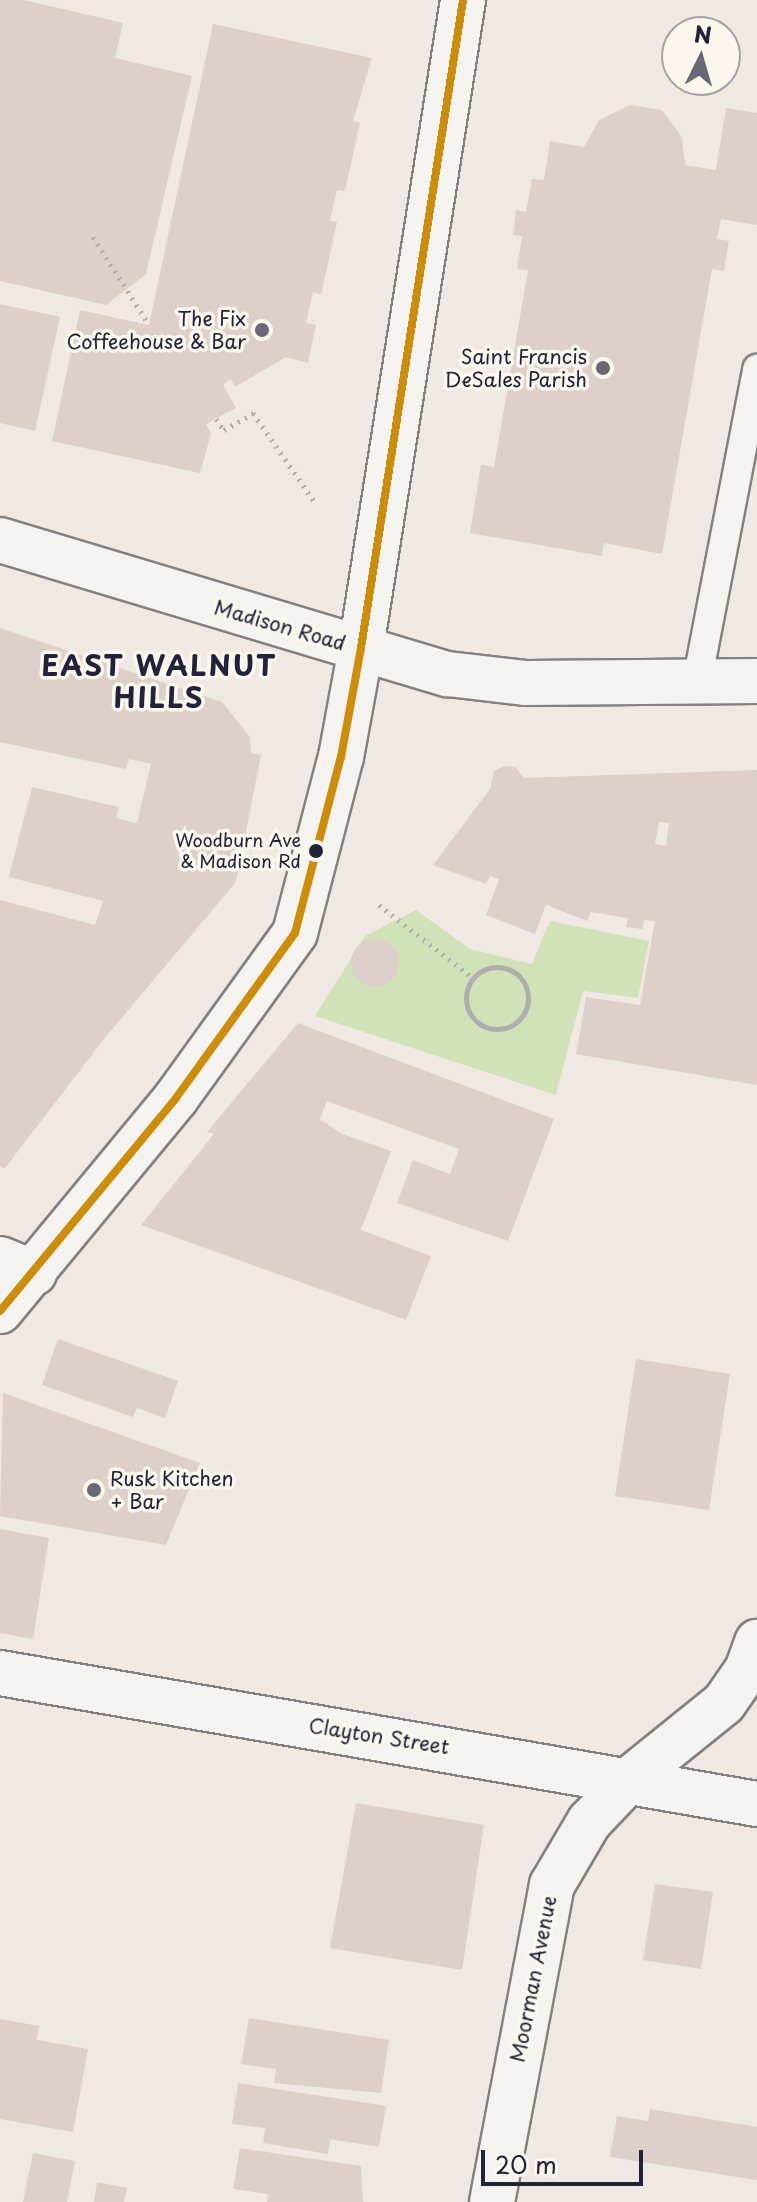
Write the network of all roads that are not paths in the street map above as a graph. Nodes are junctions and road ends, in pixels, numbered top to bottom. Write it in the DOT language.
graph roads {
  1 [pos="463,0"];
  2 [pos="757,369"];
  3 [pos="0,540"];
  4 [pos="361,648"];
  5 [pos="757,681"];
  6 [pos="697,682"];
  7 [pos="17,1266"];
  8 [pos="0,1311"];
  9 [pos="757,1642"];
  10 [pos="0,1673"];
  11 [pos="631,1778"];
  12 [pos="757,1804"];
  13 [pos="492,2202"];
  1 -- 4 [label="street"];
  2 -- 6 [label="lane"];
  3 -- 4 [label="street, Madison Road"];
  4 -- 6 [label="street, Madison Road"];
  4 -- 7 [label="street"];
  5 -- 6 [label="street, Madison Road"];
  7 -- 8 [label="street"];
  9 -- 11 [label="street, Moorman Avenue"];
  10 -- 11 [label="street, Clayton Street"];
  11 -- 12 [label="street, Clayton Street"];
  11 -- 13 [label="street, Moorman Avenue"];
}
